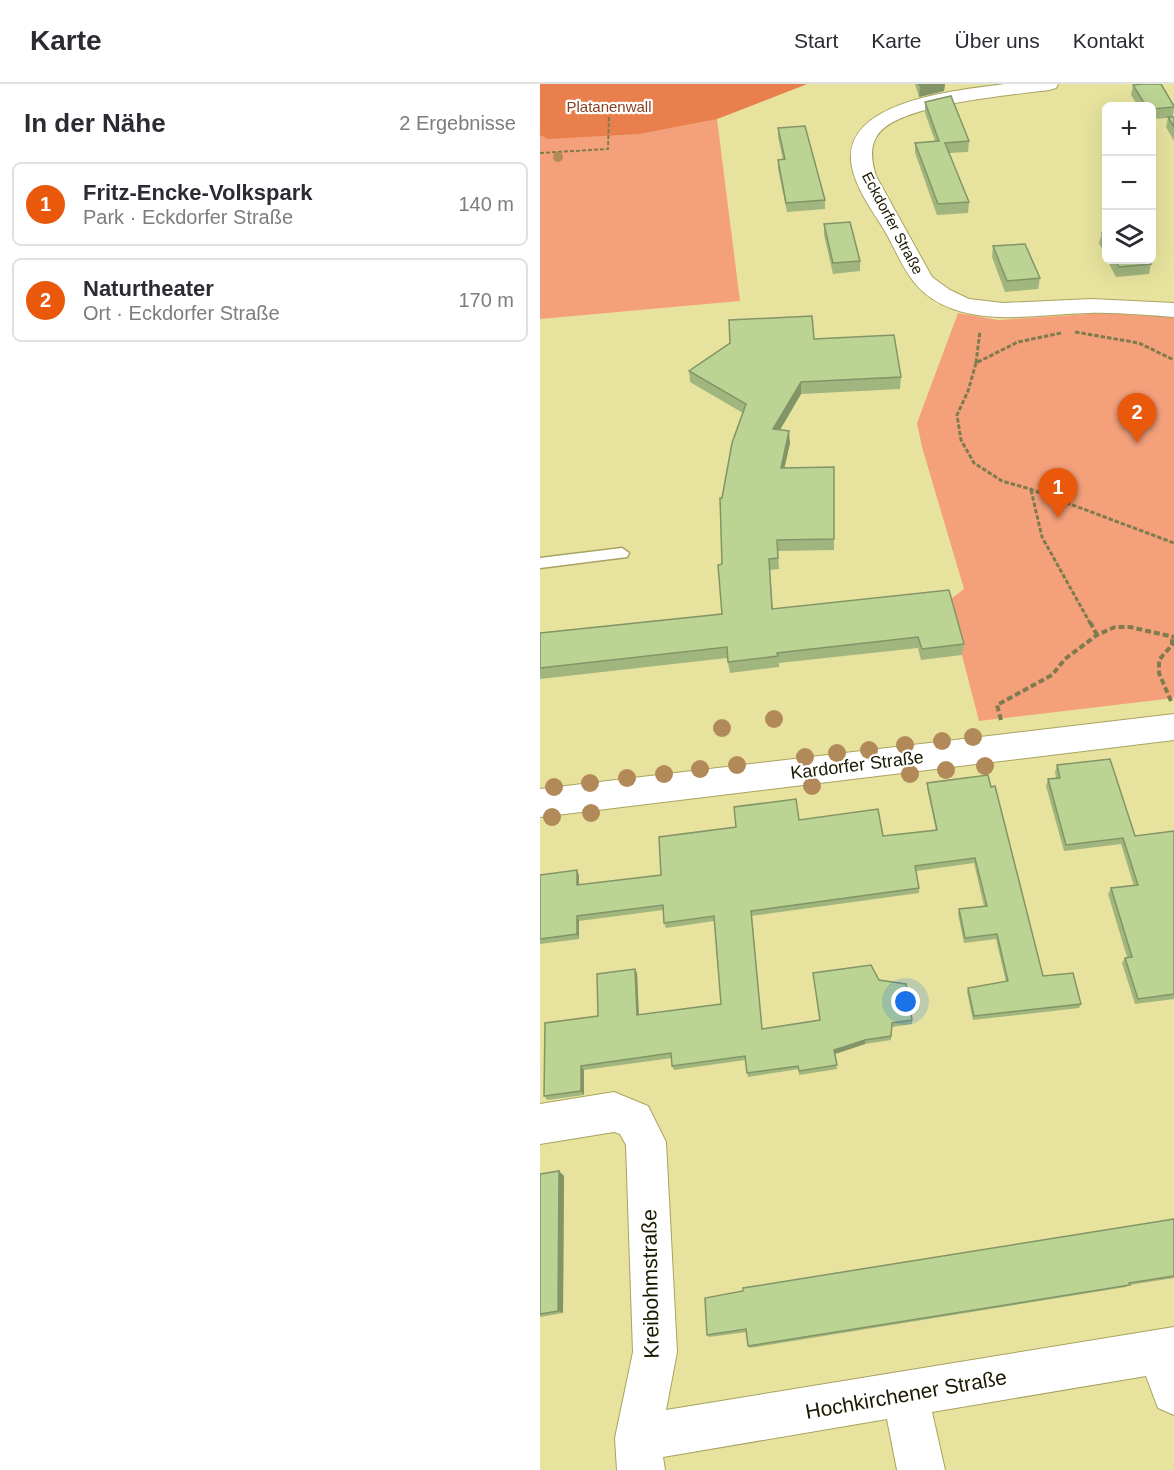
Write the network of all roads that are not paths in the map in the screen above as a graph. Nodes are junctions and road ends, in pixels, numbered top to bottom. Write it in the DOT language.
graph roads {
  1 [pos="1049,84"];
  2 [pos="1174,310"];
  3 [pos="622,553"];
  4 [pos="540,563"];
  5 [pos="1174,728"];
  6 [pos="540,803"];
  7 [pos="540,1124"];
  8 [pos="1167,1350"];
  9 [pos="1174,1392"];
  10 [pos="905,1394"];
  11 [pos="640,1454"];
  12 [pos="921,1470"];
  1 -- 2 [label="street, Eckdorfer Straße"];
  3 -- 4 [label="lane"];
  5 -- 6 [label="street, Kardorfer Straße"];
  7 -- 11 [label="street, Kreibohmstraße"];
  8 -- 9 [label="street"];
  8 -- 10 [label="street, Hochkirchener Straße"];
  10 -- 11 [label="street, Hochkirchener Straße"];
  10 -- 12 [label="street"];
}
